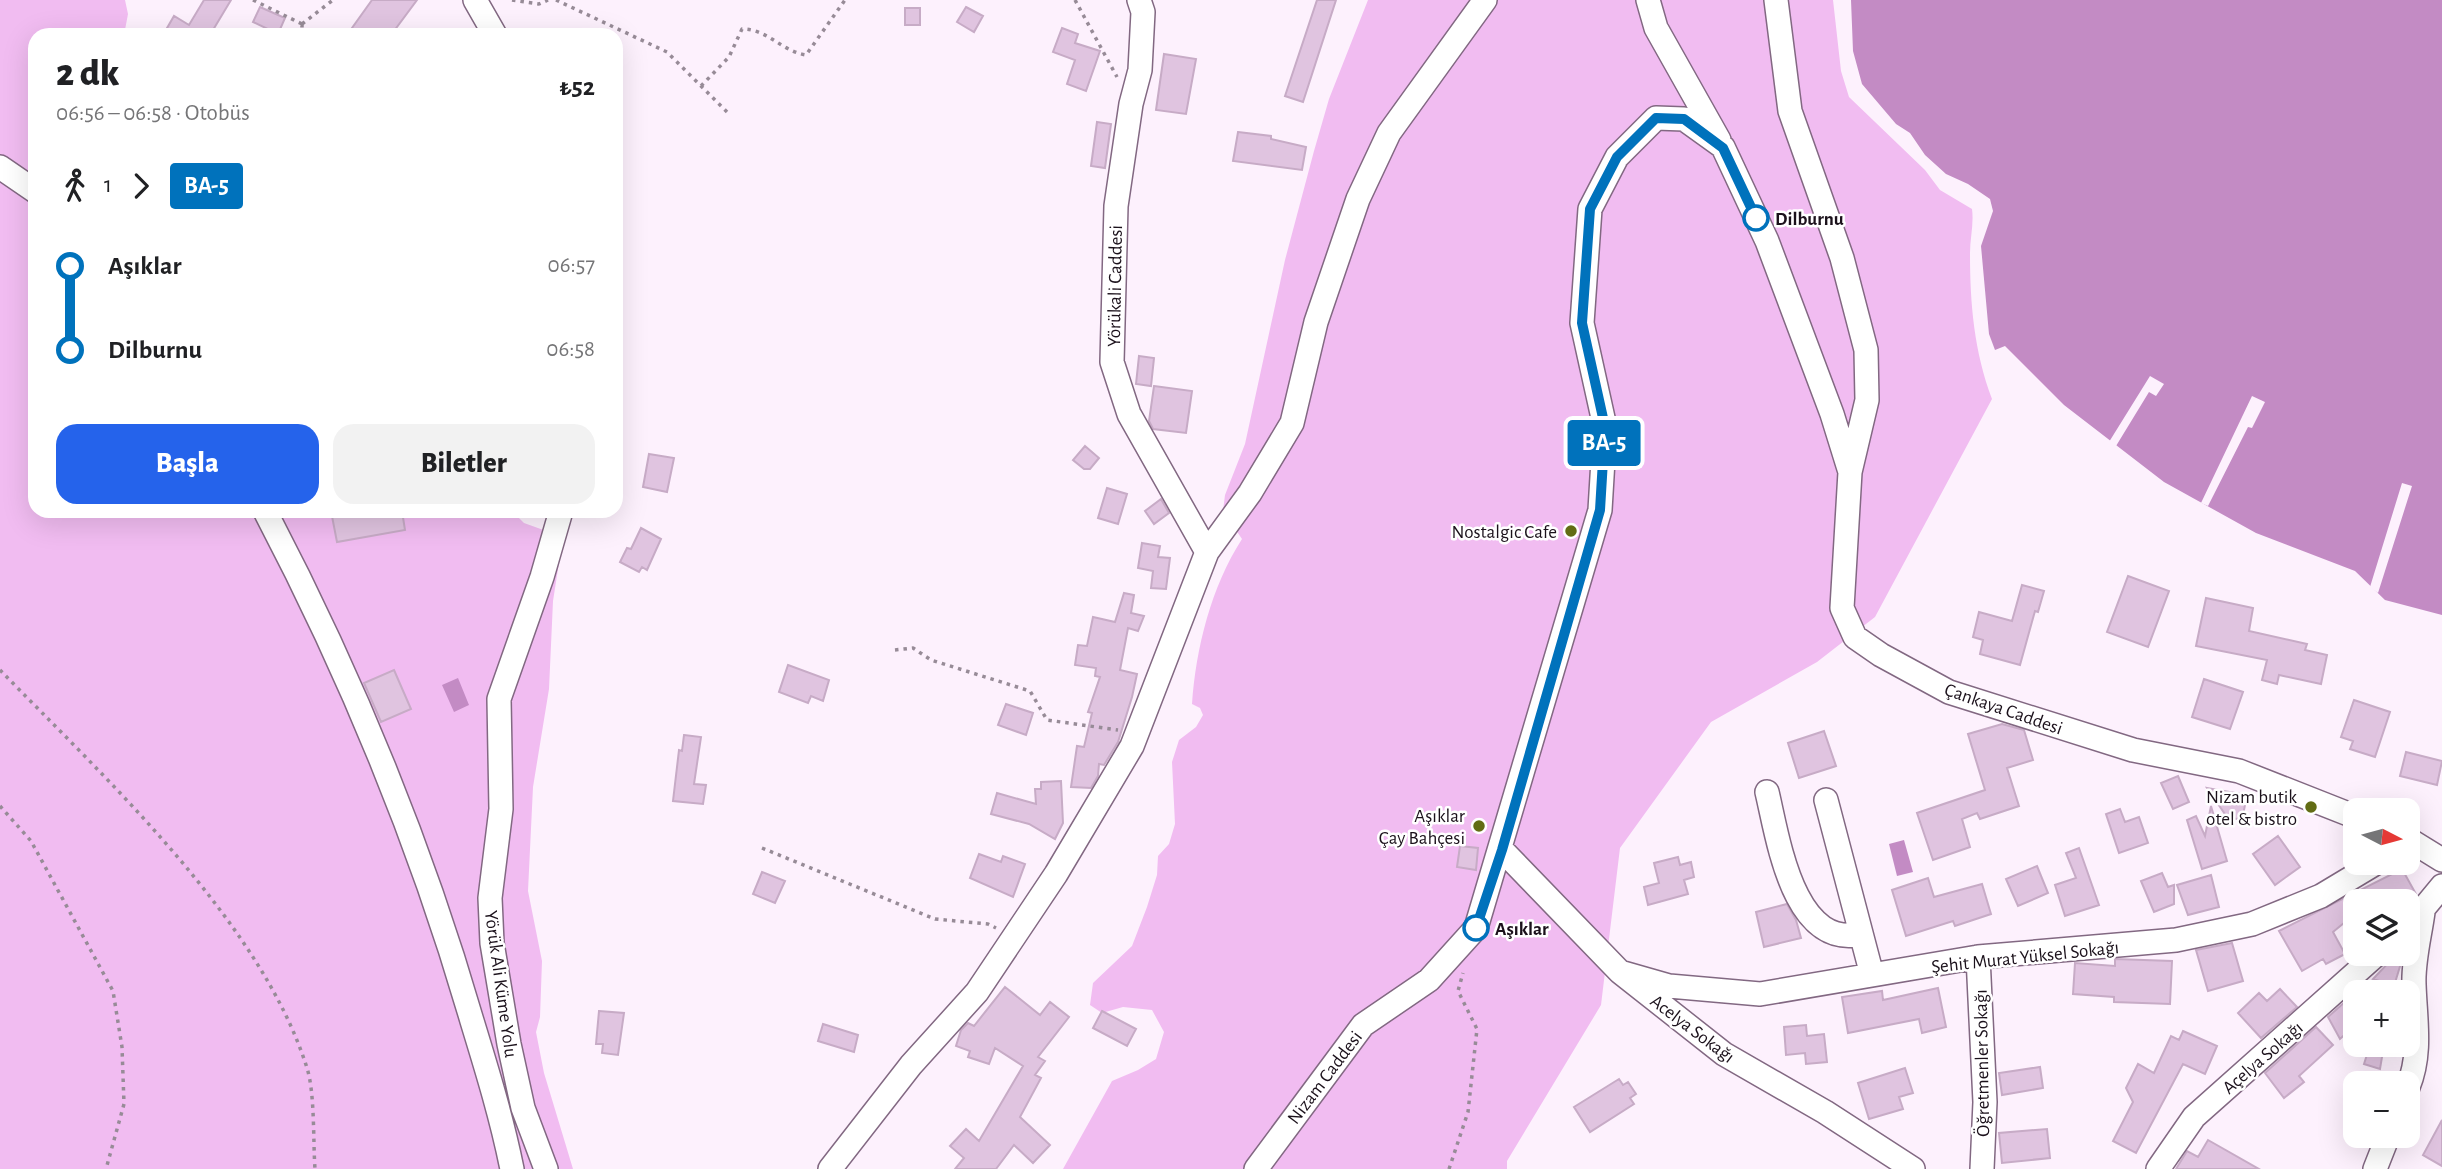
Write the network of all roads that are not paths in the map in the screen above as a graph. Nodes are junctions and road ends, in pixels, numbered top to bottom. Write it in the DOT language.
graph roads {
  1 [pos="475,0"];
  2 [pos="1139,0"];
  3 [pos="1485,0"];
  4 [pos="1648,0"];
  5 [pos="1776,0"];
  6 [pos="491,28"];
  7 [pos="1723,148"];
  8 [pos="0,167"];
  9 [pos="28,186"];
  10 [pos="1767,241"];
  11 [pos="1850,472"];
  12 [pos="269,518"];
  13 [pos="559,518"];
  14 [pos="1207,552"];
  15 [pos="1766,792"];
  16 [pos="1826,800"];
  17 [pos="2343,812"];
  18 [pos="2420,846"];
  19 [pos="1502,850"];
  20 [pos="2442,860"];
  21 [pos="2356,875"];
  22 [pos="2442,886"];
  23 [pos="2420,914"];
  24 [pos="1861,934"];
  25 [pos="1978,957"];
  26 [pos="2364,966"];
  27 [pos="2414,966"];
  28 [pos="1620,972"];
  29 [pos="1872,975"];
  30 [pos="2414,1071"];
  31 [pos="2383,1148"];
  32 [pos="512,1169"];
  33 [pos="546,1169"];
  34 [pos="830,1169"];
  35 [pos="1256,1169"];
  36 [pos="1913,1169"];
  37 [pos="1982,1169"];
  38 [pos="2158,1169"];
  39 [pos="2375,1169"];
  1 -- 6 [label="street"];
  2 -- 14 [label="street, Yörükali Caddesi"];
  3 -- 14 [label="street"];
  4 -- 7 [label="street"];
  5 -- 11 [label="street"];
  7 -- 10 [label="street, Nizam Caddesi"];
  7 -- 19 [label="street, Nizam Caddesi"];
  8 -- 9 [label="street"];
  10 -- 11 [label="street, Çankaya Caddesi"];
  11 -- 17 [label="street, Çankaya Caddesi"];
  12 -- 32 [label="street"];
  13 -- 33 [label="street, Yörük Ali Küme Yolu"];
  14 -- 34 [label="street"];
  15 -- 24 [label="street"];
  16 -- 24 [label="street"];
  18 -- 20 [label="street"];
  19 -- 28 [label="street, Acelya Sokağı"];
  19 -- 35 [label="street, Nizam Caddesi"];
  21 -- 25 [label="street, Şehit Murat Yüksel Sokağı"];
  22 -- 23 [label="street"];
  24 -- 29 [label="street"];
  25 -- 29 [label="street, Şehit Murat Yüksel Sokağı"];
  25 -- 37 [label="street, Öğretmenler Sokağı"];
  26 -- 38 [label="street, Açelya Sokağı"];
  27 -- 30 [label="street"];
  28 -- 29 [label="street, Şehit Murat Yüksel Sokağı"];
  28 -- 36 [label="street, Acelya Sokağı"];
  31 -- 39 [label="street"];
}
